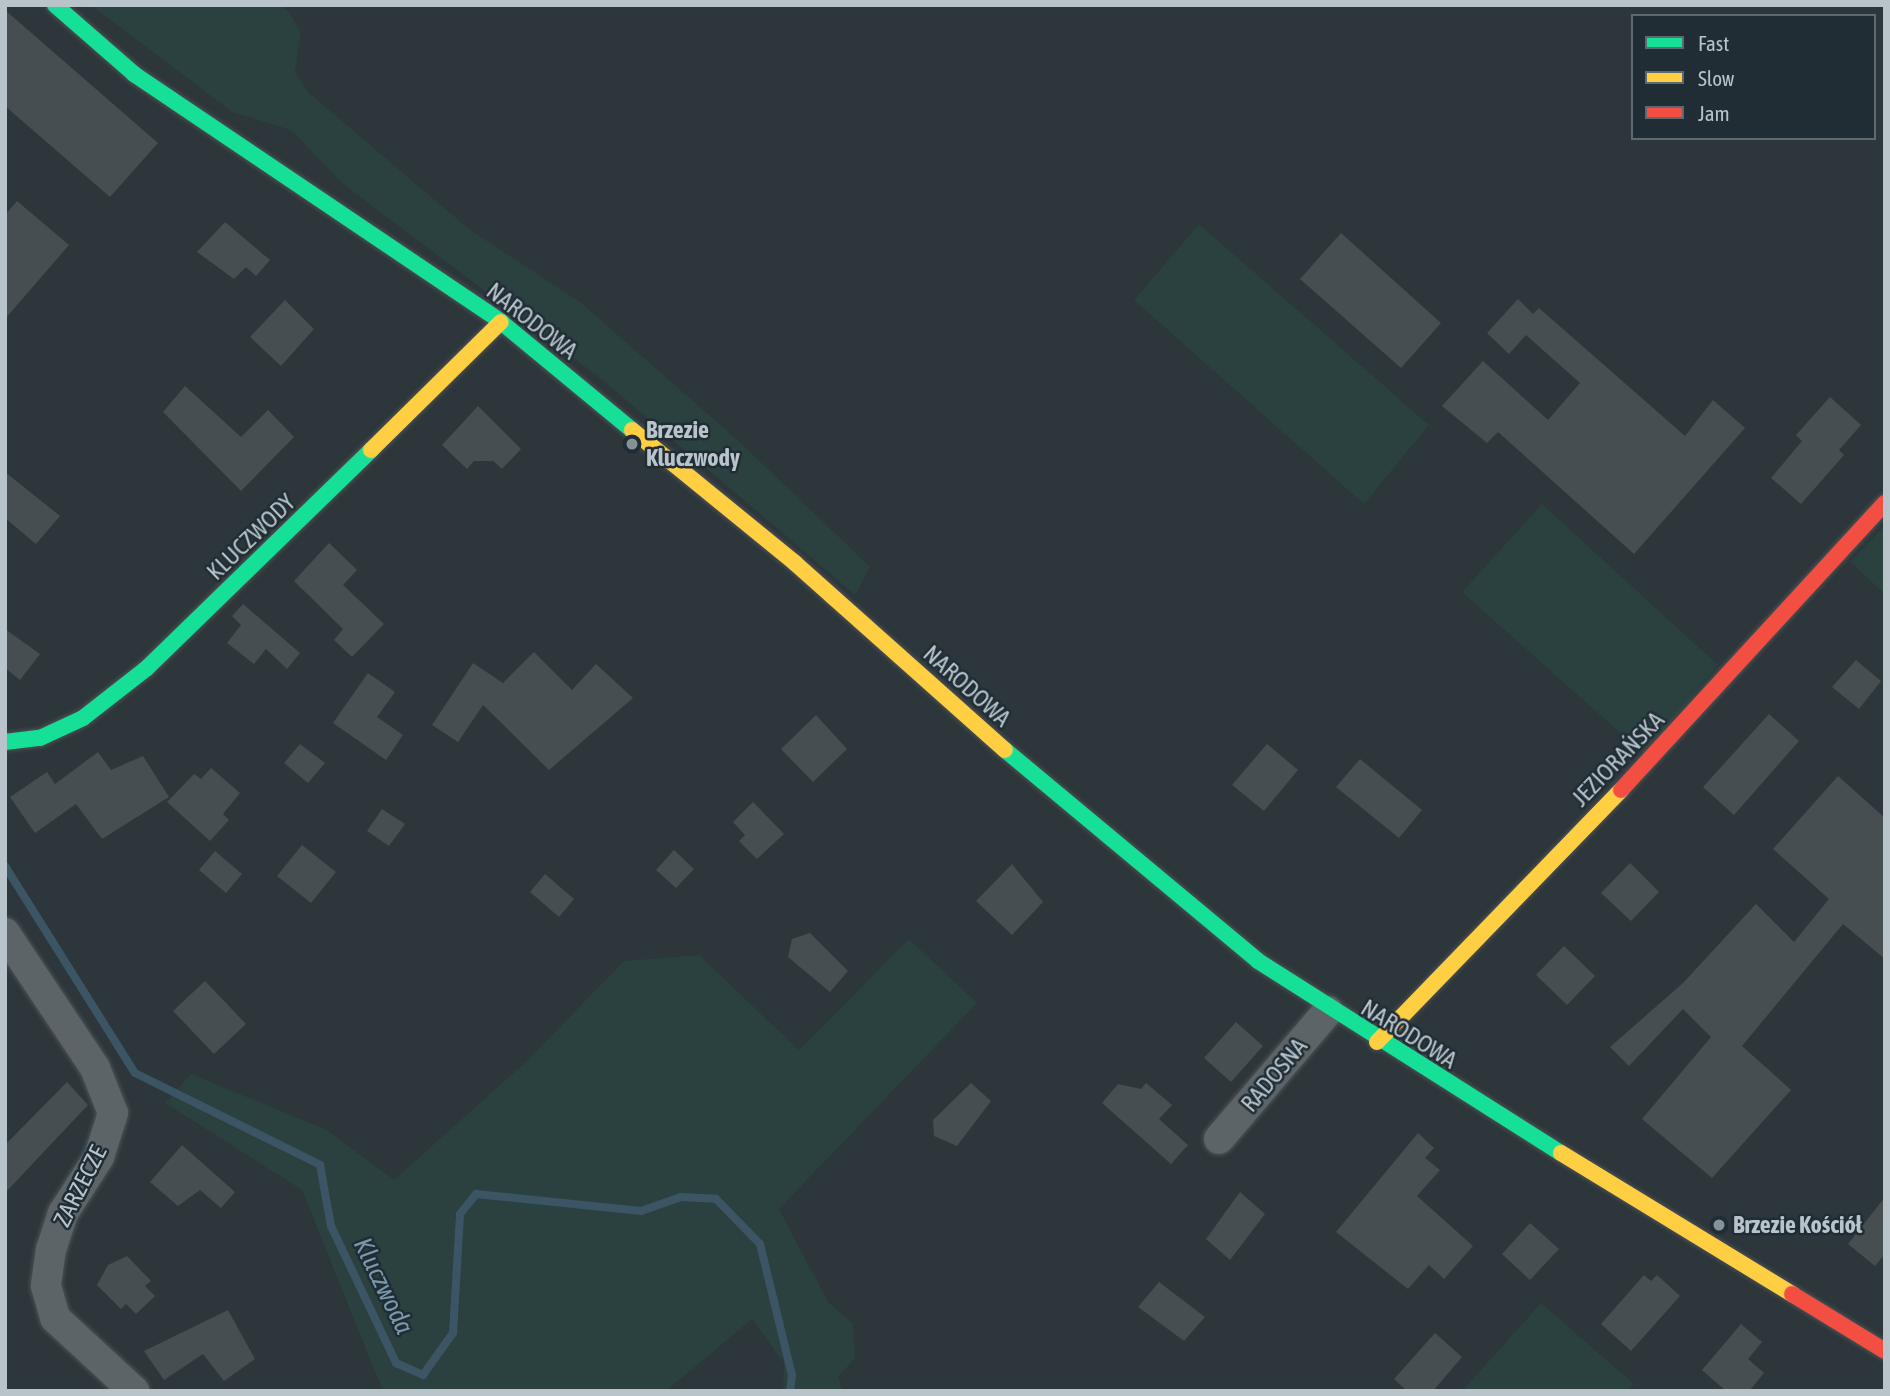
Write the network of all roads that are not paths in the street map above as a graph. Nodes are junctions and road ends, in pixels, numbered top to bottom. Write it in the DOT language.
graph roads {
  1 [pos="55,5"];
  2 [pos="501,322"];
  3 [pos="1885,503"];
  4 [pos="5,742"];
  5 [pos="5,933"];
  6 [pos="1328,1011"];
  7 [pos="1377,1042"];
  8 [pos="1219,1139"];
  9 [pos="1885,1351"];
  10 [pos="134,1391"];
  1 -- 2 [label="street, NARODOWA"];
  2 -- 4 [label="street, KLUCZWODY"];
  2 -- 6 [label="street, NARODOWA"];
  3 -- 7 [label="street, JEZIORAŃSKA"];
  5 -- 10 [label="street, ZARZECZE"];
  6 -- 7 [label="street, NARODOWA"];
  6 -- 8 [label="street, RADOSNA"];
  7 -- 9 [label="street, NARODOWA"];
}
